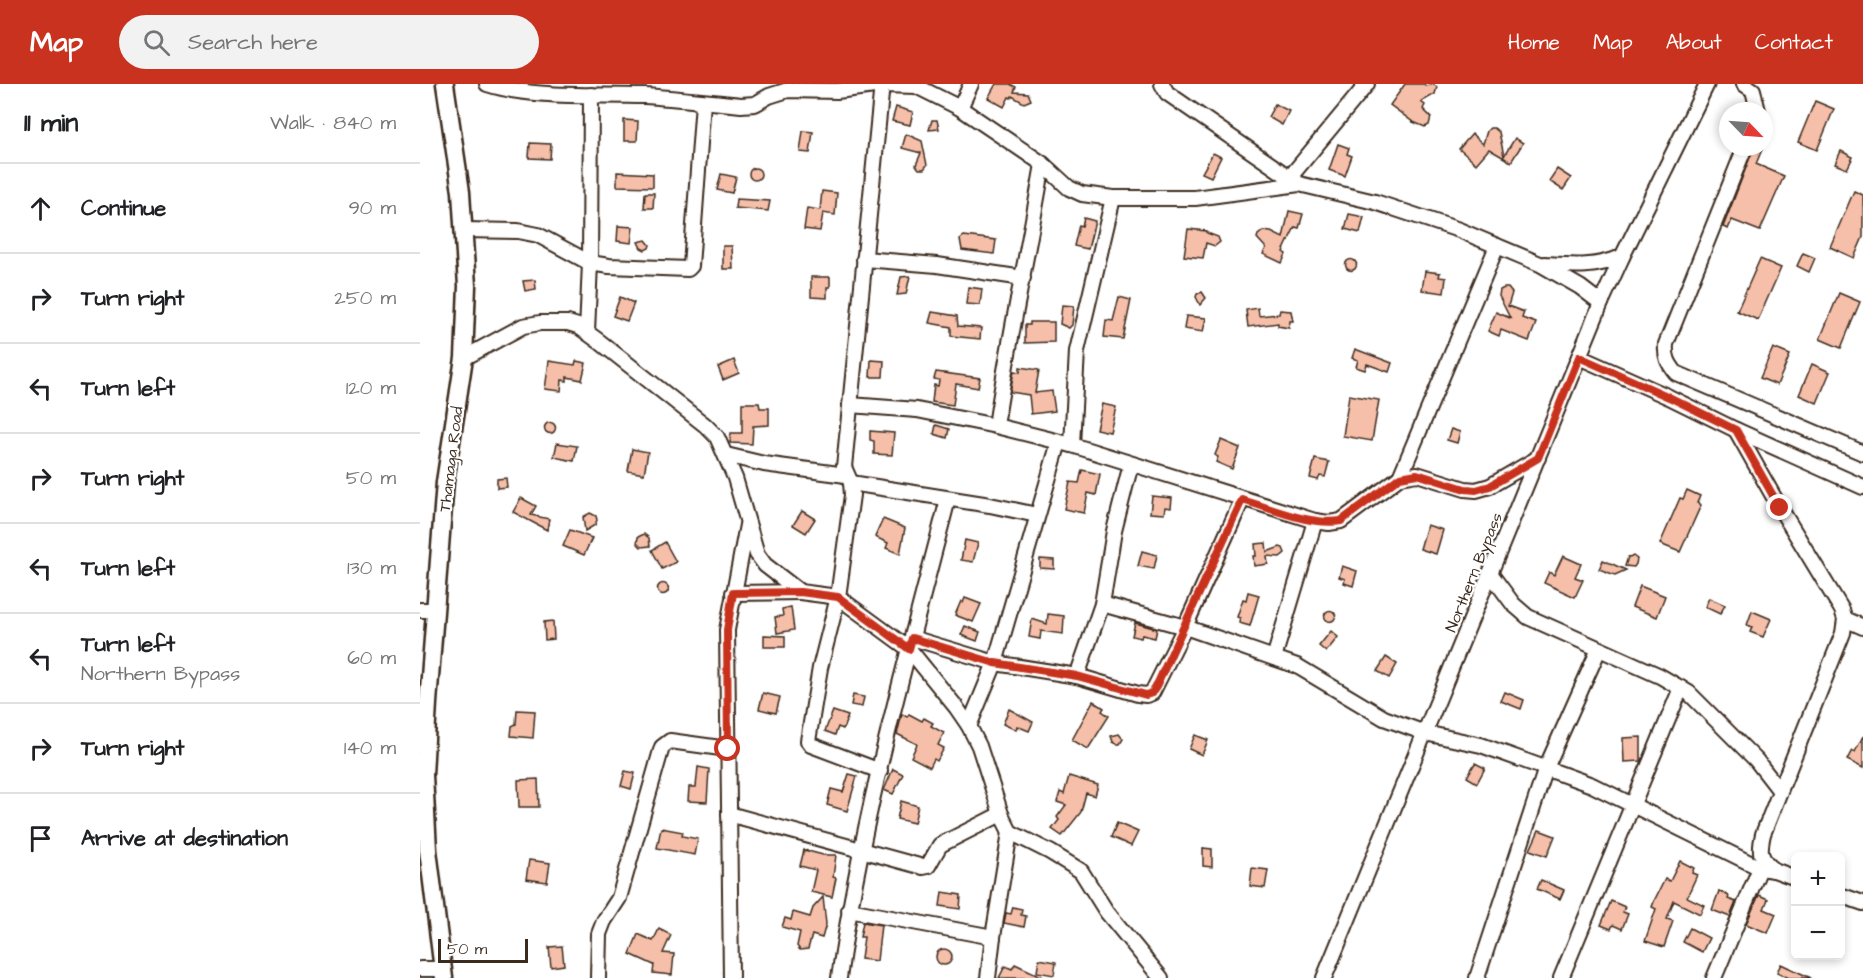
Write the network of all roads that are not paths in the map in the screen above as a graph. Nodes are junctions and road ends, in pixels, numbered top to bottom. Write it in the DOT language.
graph roads {
  1 [pos="445,84"];
  2 [pos="487,84"];
  3 [pos="971,84"];
  4 [pos="1162,84"];
  5 [pos="1367,84"];
  6 [pos="1707,84"];
  7 [pos="1744,84"];
  8 [pos="882,85"];
  9 [pos="542,88"];
  10 [pos="646,90"];
  11 [pos="591,95"];
  12 [pos="703,102"];
  13 [pos="1756,102"];
  14 [pos="960,108"];
  15 [pos="1741,156"];
  16 [pos="1043,164"];
  17 [pos="1294,181"];
  18 [pos="1113,198"];
  19 [pos="464,230"];
  20 [pos="1497,246"];
  21 [pos="1622,257"];
  22 [pos="864,259"];
  23 [pos="590,263"];
  24 [pos="1540,264"];
  25 [pos="1023,278"];
  26 [pos="1601,303"];
  27 [pos="587,332"];
  28 [pos="1579,357"];
  29 [pos="464,358"];
  30 [pos="850,405"];
  31 [pos="996,426"];
  32 [pos="1736,430"];
  33 [pos="1065,444"];
  34 [pos="1863,453"];
  35 [pos="726,455"];
  36 [pos="1538,458"];
  37 [pos="1131,464"];
  38 [pos="1400,477"];
  39 [pos="848,479"];
  40 [pos="1863,486"];
  41 [pos="948,499"];
  42 [pos="1242,500"];
  43 [pos="1037,515"];
  44 [pos="1315,521"];
  45 [pos="748,523"];
  46 [pos="1490,573"];
  47 [pos="800,592"];
  48 [pos="733,593"];
  49 [pos="838,597"];
  50 [pos="1102,604"];
  51 [pos="428,610"];
  52 [pos="1845,619"];
  53 [pos="1185,627"];
  54 [pos="1863,627"];
  55 [pos="910,643"];
  56 [pos="1599,649"];
  57 [pos="1274,658"];
  58 [pos="995,663"];
  59 [pos="1077,676"];
  60 [pos="1681,688"];
  61 [pos="424,703"];
  62 [pos="969,726"];
  63 [pos="1425,733"];
  64 [pos="728,749"];
  65 [pos="1546,768"];
  66 [pos="880,771"];
  67 [pos="1780,791"];
  68 [pos="1633,806"];
  69 [pos="729,814"];
  70 [pos="1001,814"];
  71 [pos="1010,832"];
  72 [pos="860,852"];
  73 [pos="1760,867"];
  74 [pos="1774,870"];
  75 [pos="1791,876"];
  76 [pos="1845,897"];
  77 [pos="1863,903"];
  78 [pos="849,910"];
  79 [pos="993,937"];
  80 [pos="420,969"];
  81 [pos="444,973"];
  82 [pos="598,978"];
  83 [pos="731,978"];
  84 [pos="840,978"];
  85 [pos="988,978"];
  86 [pos="1161,978"];
  87 [pos="1324,978"];
  88 [pos="1477,978"];
  89 [pos="1561,978"];
  90 [pos="1714,978"];
  1 -- 19 [label="main road, Thamaga Road"];
  2 -- 9 [label="street"];
  3 -- 14 [label="street"];
  4 -- 17 [label="street"];
  5 -- 17 [label="street"];
  6 -- 21 [label="street, Northern Bypass"];
  7 -- 13 [label="street"];
  8 -- 12 [label="street"];
  8 -- 14 [label="street"];
  8 -- 22 [label="street"];
  9 -- 11 [label="street"];
  10 -- 11 [label="street"];
  10 -- 12 [label="street"];
  11 -- 23 [label="street"];
  12 -- 23 [label="street"];
  14 -- 16 [label="street"];
  15 -- 34 [label="street"];
  16 -- 18 [label="street"];
  16 -- 25 [label="street"];
  17 -- 18 [label="street"];
  17 -- 20 [label="street"];
  18 -- 33 [label="street"];
  19 -- 23 [label="street"];
  19 -- 29 [label="main road, Thamaga Road"];
  20 -- 24 [label="street"];
  20 -- 38 [label="street"];
  21 -- 24 [label="street"];
  21 -- 26 [label="street, Northern Bypass"];
  22 -- 25 [label="street"];
  22 -- 30 [label="street"];
  23 -- 27 [label="street"];
  24 -- 26 [label="street"];
  25 -- 31 [label="street"];
  26 -- 28 [label="street, Northern Bypass"];
  27 -- 29 [label="street"];
  27 -- 35 [label="street"];
  28 -- 32 [label="street"];
  28 -- 36 [label="street, Northern Bypass"];
  29 -- 51 [label="main road, Thamaga Road"];
  30 -- 31 [label="street"];
  30 -- 39 [label="street"];
  31 -- 33 [label="street"];
  32 -- 40 [label="street"];
  32 -- 52 [label="street"];
  33 -- 37 [label="street"];
  33 -- 43 [label="street"];
  35 -- 39 [label="street"];
  35 -- 45 [label="street"];
  36 -- 38 [label="street"];
  36 -- 46 [label="street, Northern Bypass"];
  37 -- 42 [label="street"];
  37 -- 50 [label="street"];
  38 -- 44 [label="street"];
  39 -- 41 [label="street"];
  39 -- 49 [label="street"];
  41 -- 43 [label="street"];
  41 -- 55 [label="street"];
  42 -- 44 [label="street"];
  42 -- 53 [label="street"];
  43 -- 58 [label="street"];
  44 -- 57 [label="street"];
  45 -- 47 [label="street"];
  45 -- 48 [label="street"];
  46 -- 56 [label="street"];
  46 -- 63 [label="street, Northern Bypass"];
  47 -- 48 [label="street"];
  47 -- 49 [label="street"];
  48 -- 64 [label="street"];
  49 -- 55 [label="street"];
  49 -- 66 [label="street"];
  50 -- 53 [label="street"];
  50 -- 59 [label="street"];
  51 -- 61 [label="main road, Thamaga Road"];
  52 -- 54 [label="street"];
  52 -- 67 [label="street"];
  53 -- 57 [label="street"];
  53 -- 59 [label="street"];
  55 -- 58 [label="street"];
  55 -- 62 [label="street"];
  55 -- 66 [label="street"];
  56 -- 60 [label="street"];
  56 -- 65 [label="street"];
  57 -- 63 [label="street"];
  58 -- 59 [label="street"];
  58 -- 62 [label="street"];
  60 -- 67 [label="street"];
  60 -- 68 [label="street"];
  61 -- 81 [label="main road, Thamaga Road"];
  62 -- 70 [label="street"];
  63 -- 65 [label="street"];
  63 -- 87 [label="street, Northern Bypass"];
  64 -- 69 [label="street"];
  64 -- 82 [label="street"];
  65 -- 68 [label="street"];
  65 -- 88 [label="street"];
  66 -- 72 [label="street"];
  67 -- 74 [label="street"];
  68 -- 73 [label="street"];
  68 -- 89 [label="street"];
  69 -- 72 [label="street"];
  69 -- 83 [label="street"];
  70 -- 71 [label="street"];
  70 -- 72 [label="street"];
  71 -- 79 [label="street"];
  71 -- 86 [label="street"];
  72 -- 78 [label="street"];
  73 -- 74 [label="street"];
  73 -- 90 [label="street"];
  74 -- 75 [label="street"];
  76 -- 77 [label="street"];
  78 -- 79 [label="street"];
  78 -- 84 [label="street"];
  79 -- 85 [label="street"];
  80 -- 81 [label="street"];
}
